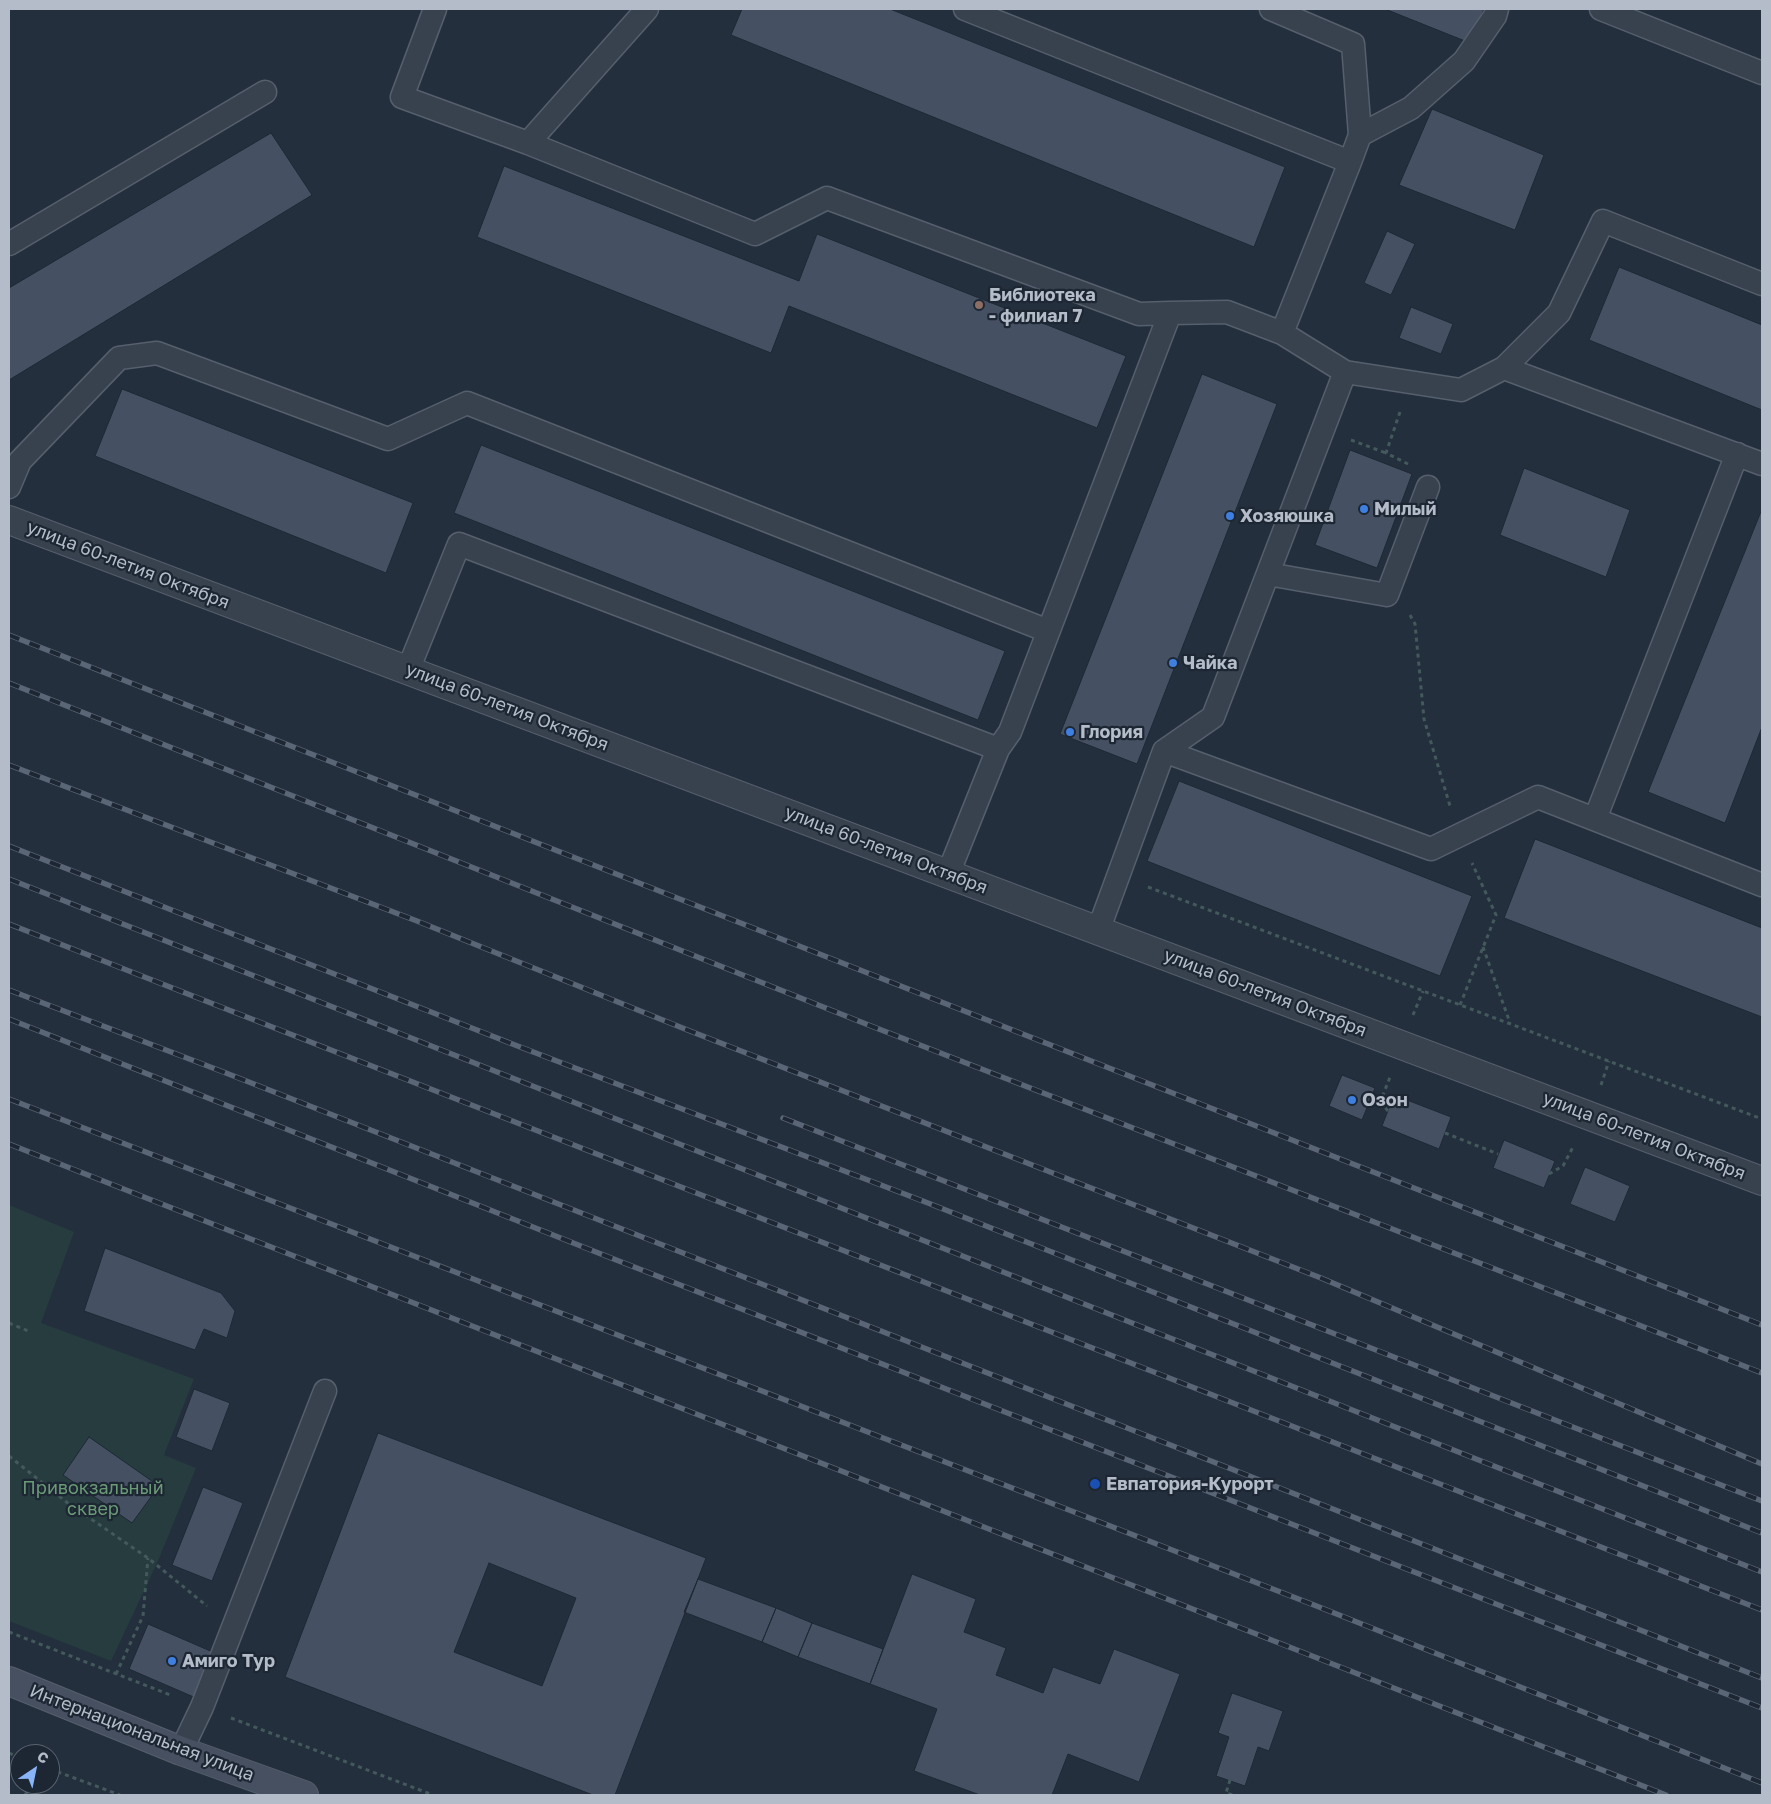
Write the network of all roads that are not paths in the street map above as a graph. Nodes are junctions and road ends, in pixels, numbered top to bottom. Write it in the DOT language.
graph roads {
  1 [pos="435,9"];
  2 [pos="647,9"];
  3 [pos="965,9"];
  4 [pos="1271,9"];
  5 [pos="1497,9"];
  6 [pos="1601,9"];
  7 [pos="1762,73"];
  8 [pos="265,92"];
  9 [pos="1360,135"];
  10 [pos="528,143"];
  11 [pos="1350,162"];
  12 [pos="9,244"];
  13 [pos="1762,284"];
  14 [pos="1170,313"];
  15 [pos="1282,333"];
  16 [pos="1504,368"];
  17 [pos="1345,372"];
  18 [pos="1736,454"];
  19 [pos="1762,464"];
  20 [pos="1428,486"];
  21 [pos="9,487"];
  22 [pos="9,520"];
  23 [pos="1268,574"];
  24 [pos="1048,630"];
  25 [pos="408,670"];
  26 [pos="998,749"];
  27 [pos="1164,751"];
  28 [pos="1595,819"];
  29 [pos="948,874"];
  30 [pos="1762,885"];
  31 [pos="1098,931"];
  32 [pos="1762,1181"];
  33 [pos="325,1391"];
  34 [pos="9,1681"];
  35 [pos="180,1751"];
  36 [pos="304,1795"];
  1 -- 10 [label="lane"];
  2 -- 10 [label="lane"];
  3 -- 11 [label="lane"];
  4 -- 9 [label="lane"];
  5 -- 9 [label="lane"];
  6 -- 7 [label="lane"];
  8 -- 12 [label="lane"];
  9 -- 11 [label="lane"];
  10 -- 14 [label="lane"];
  11 -- 15 [label="lane"];
  13 -- 16 [label="lane"];
  14 -- 15 [label="lane"];
  14 -- 24 [label="lane"];
  15 -- 17 [label="lane"];
  16 -- 17 [label="lane"];
  16 -- 18 [label="lane"];
  17 -- 23 [label="lane"];
  18 -- 19 [label="lane"];
  18 -- 28 [label="lane"];
  20 -- 23 [label="lane"];
  21 -- 24 [label="lane"];
  22 -- 25 [label="street, улица 60-летия Октября"];
  23 -- 27 [label="lane"];
  24 -- 26 [label="lane"];
  25 -- 26 [label="lane"];
  25 -- 29 [label="street, улица 60-летия Октября"];
  26 -- 29 [label="lane"];
  27 -- 28 [label="lane"];
  27 -- 31 [label="lane"];
  28 -- 30 [label="lane"];
  29 -- 31 [label="street, улица 60-летия Октября"];
  31 -- 32 [label="street, улица 60-летия Октября"];
  33 -- 35 [label="lane"];
  34 -- 35 [label="main road, Интернациональная улица"];
  35 -- 36 [label="main road, Интернациональная улица"];
}
